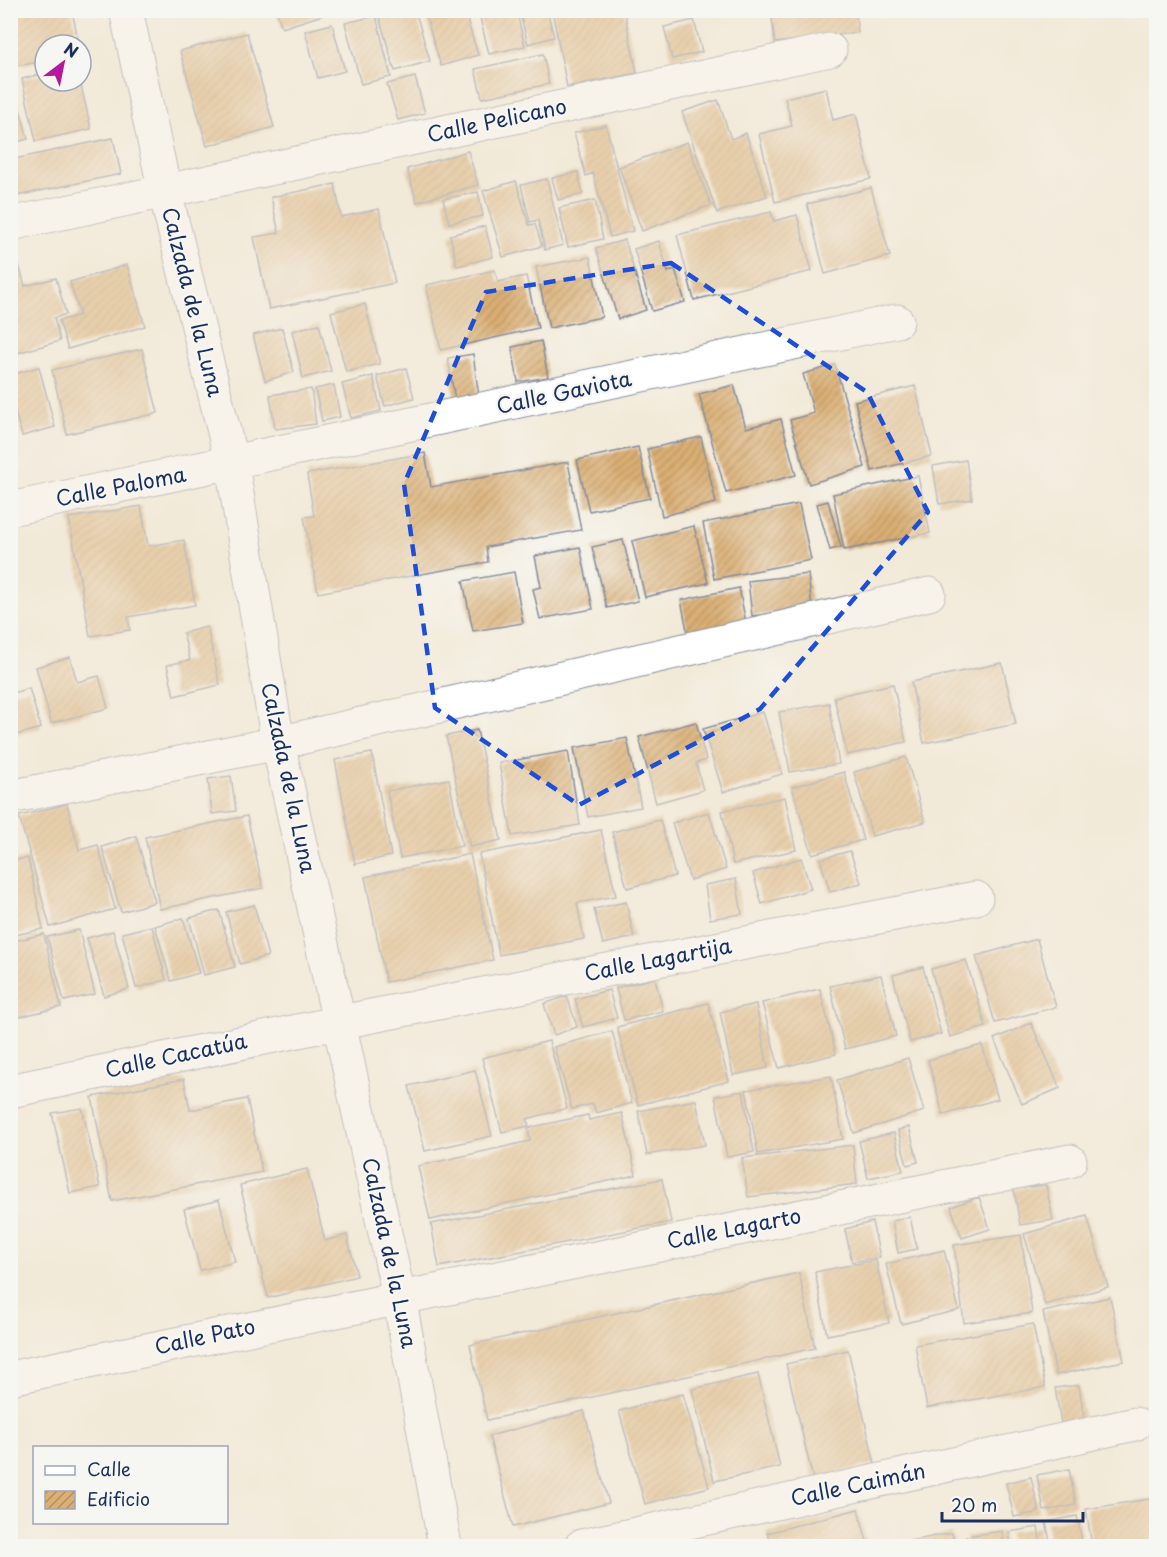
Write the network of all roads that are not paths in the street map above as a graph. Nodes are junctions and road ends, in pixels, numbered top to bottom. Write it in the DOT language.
graph roads {
  1 [pos="126,10"];
  2 [pos="830,50"];
  3 [pos="165,192"];
  4 [pos="10,224"];
  5 [pos="897,321"];
  6 [pos="232,464"];
  7 [pos="10,509"];
  8 [pos="929,594"];
  9 [pos="278,743"];
  10 [pos="10,797"];
  11 [pos="976,898"];
  12 [pos="341,1022"];
  13 [pos="10,1091"];
  14 [pos="1070,1161"];
  15 [pos="399,1297"];
  16 [pos="10,1378"];
  17 [pos="1135,1424"];
  18 [pos="445,1546"];
  19 [pos="581,1546"];
  1 -- 3 [label="street, Calzada de la Luna"];
  2 -- 3 [label="street, Calle Pelicano"];
  3 -- 4 [label="street, Calle Pelicano"];
  3 -- 6 [label="street, Calzada de la Luna"];
  5 -- 6 [label="street, Calle Gaviota"];
  6 -- 7 [label="street, Calle Paloma"];
  6 -- 9 [label="street, Calzada de la Luna"];
  8 -- 9 [label="street"];
  9 -- 10 [label="street"];
  9 -- 12 [label="street, Calzada de la Luna"];
  11 -- 12 [label="street, Calle Lagartija"];
  12 -- 13 [label="street, Calle Cacatúa"];
  12 -- 15 [label="street, Calzada de la Luna"];
  14 -- 15 [label="street, Calle Lagarto"];
  15 -- 16 [label="street, Calle Pato"];
  15 -- 18 [label="street, Calzada de la Luna"];
  17 -- 19 [label="street, Calle Caimán"];
}
